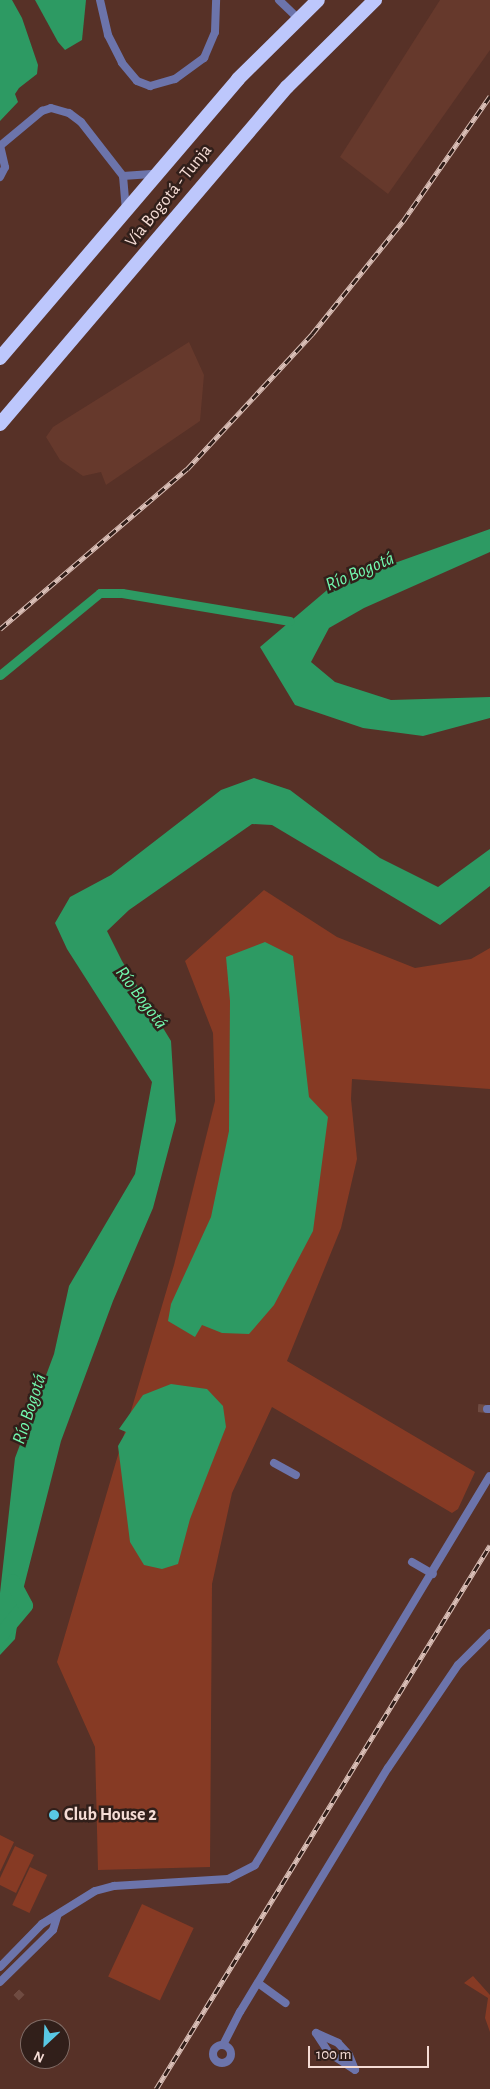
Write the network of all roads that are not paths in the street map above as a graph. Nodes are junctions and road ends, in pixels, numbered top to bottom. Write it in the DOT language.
graph roads {
  1 [pos="100,0"];
  2 [pos="216,0"];
  3 [pos="279,0"];
  4 [pos="318,0"];
  5 [pos="375,0"];
  6 [pos="299,19"];
  7 [pos="0,146"];
  8 [pos="155,174"];
  9 [pos="124,176"];
  10 [pos="0,177"];
  11 [pos="126,210"];
  12 [pos="0,358"];
  13 [pos="0,424"];
  14 [pos="274,1463"];
  15 [pos="296,1475"];
  16 [pos="490,1476"];
  17 [pos="412,1562"];
  18 [pos="433,1574"];
  19 [pos="490,1633"];
  20 [pos="57,1917"];
  21 [pos="0,1966"];
  22 [pos="0,1982"];
  23 [pos="258,1983"];
  24 [pos="286,2003"];
  25 [pos="223,2045"];
  26 [pos="355,2070"];
  1 -- 2 [label="street"];
  3 -- 6 [label="street"];
  4 -- 6 [label="highway, Vía Bogotá - Tunja"];
  5 -- 13 [label="highway, Vía Bogotá - Tunja"];
  6 -- 8 [label="highway, Vía Bogotá - Tunja"];
  7 -- 9 [label="street"];
  7 -- 10 [label="street"];
  8 -- 9 [label="street"];
  8 -- 11 [label="highway, Vía Bogotá - Tunja"];
  9 -- 11 [label="street"];
  11 -- 12 [label="highway, Vía Bogotá - Tunja"];
  14 -- 15 [label="street"];
  16 -- 18 [label="street"];
  17 -- 18 [label="street"];
  18 -- 20 [label="street"];
  19 -- 23 [label="street"];
  20 -- 21 [label="street"];
  20 -- 22 [label="street"];
  23 -- 24 [label="street"];
  23 -- 25 [label="street"];
  26 -- 26 [label="street"];
}
